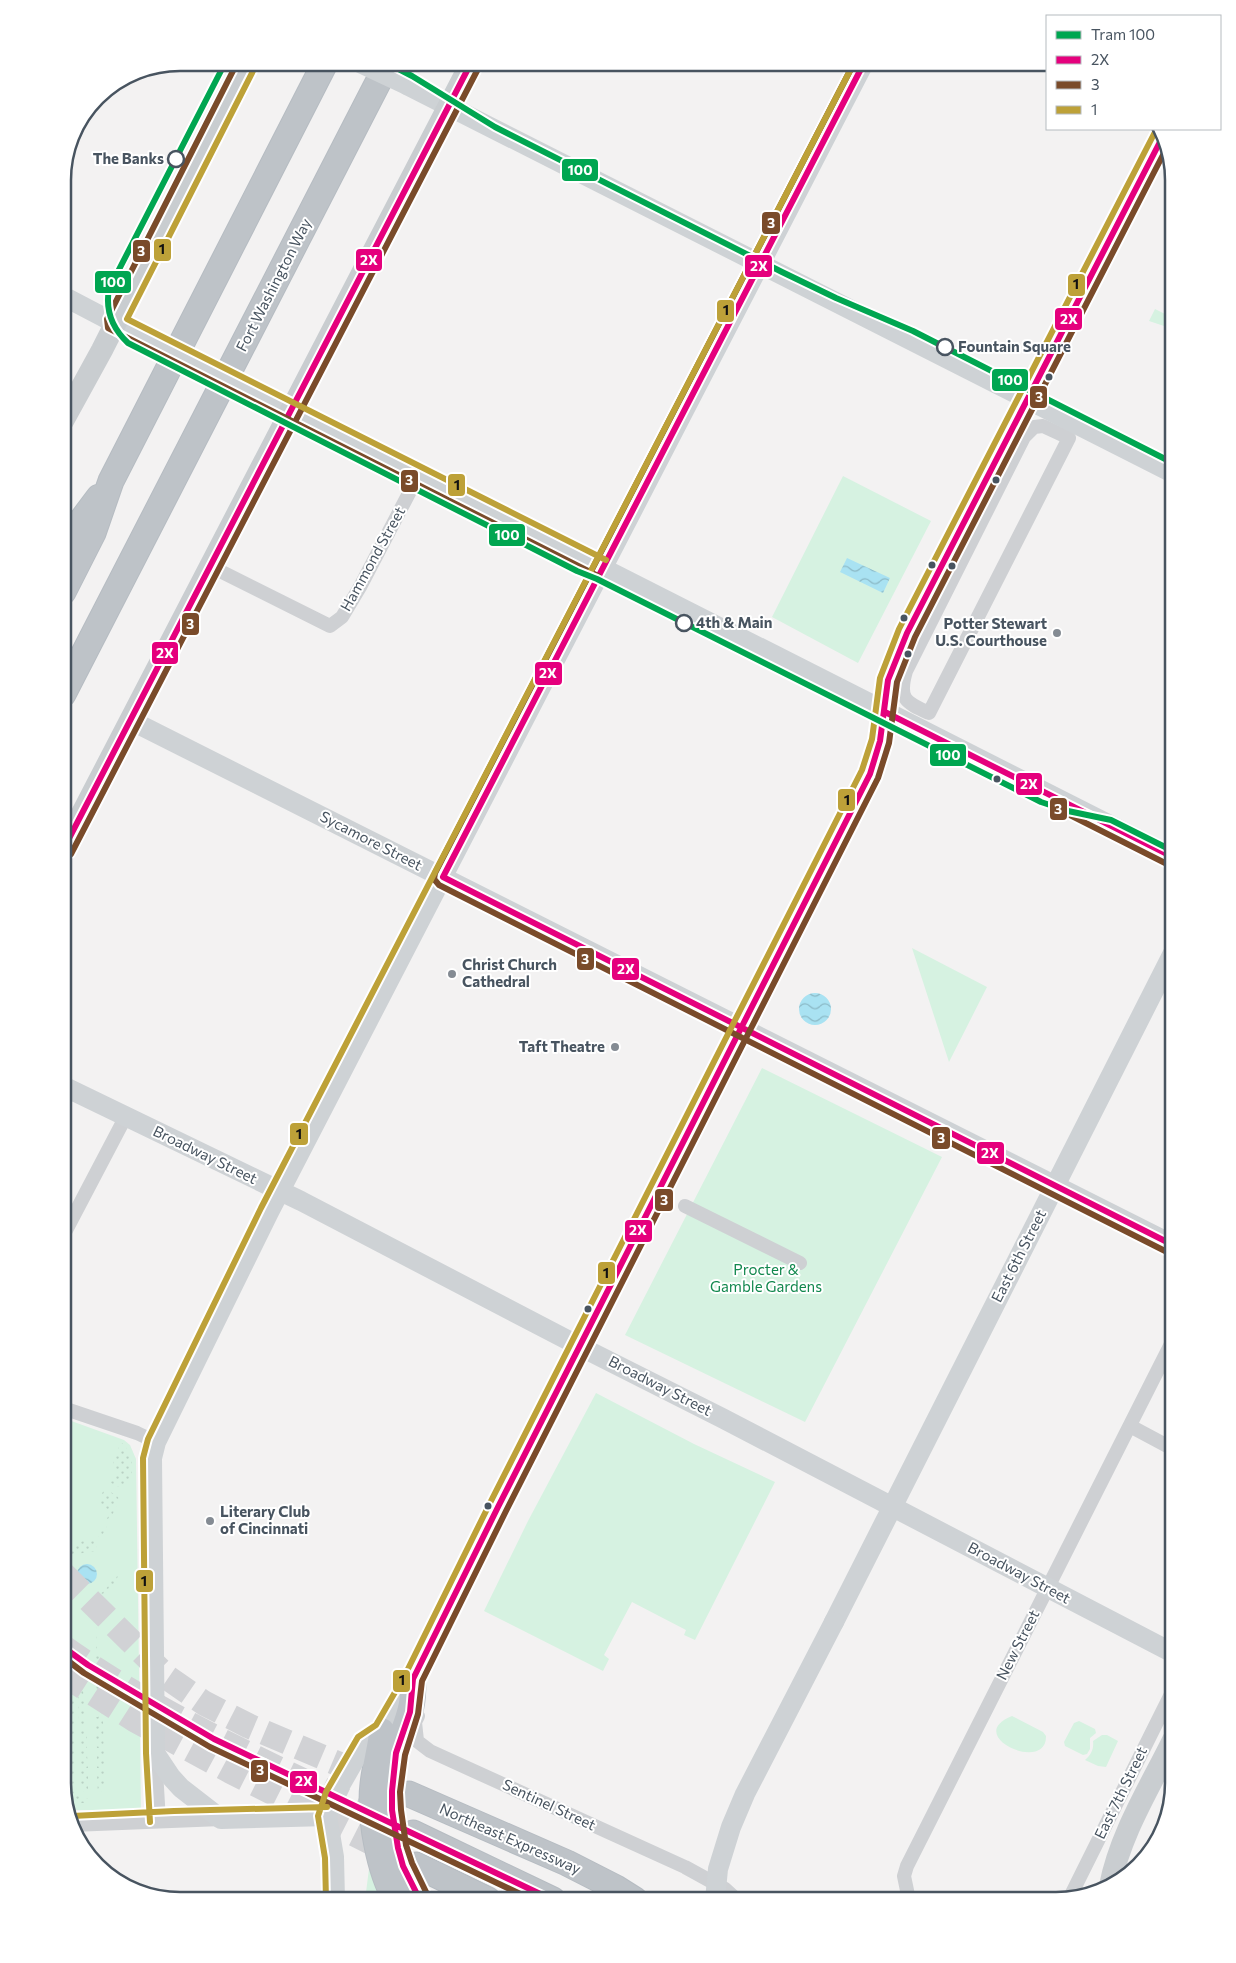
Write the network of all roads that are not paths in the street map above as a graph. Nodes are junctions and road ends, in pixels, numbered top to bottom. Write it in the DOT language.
graph roads {
  1 [pos="242,71"];
  2 [pos="320,71"];
  3 [pos="378,71"];
  4 [pos="384,71"];
  5 [pos="467,71"];
  6 [pos="860,71"];
  7 [pos="449,106"];
  8 [pos="1159,144"];
  9 [pos="760,264"];
  10 [pos="71,300"];
  11 [pos="116,323"];
  12 [pos="1027,399"];
  13 [pos="71,406"];
  14 [pos="291,410"];
  15 [pos="1165,468"];
  16 [pos="418,476"];
  17 [pos="111,481"];
  18 [pos="71,534"];
  19 [pos="210,566"];
  20 [pos="602,568"];
  21 [pos="71,576"];
  22 [pos="906,671"];
  23 [pos="71,678"];
  24 [pos="885,712"];
  25 [pos="130,720"];
  26 [pos="93,792"];
  27 [pos="71,826"];
  28 [pos="71,835"];
  29 [pos="1165,852"];
  30 [pos="443,877"];
  31 [pos="1165,971"];
  32 [pos="742,1028"];
  33 [pos="71,1090"];
  34 [pos="126,1116"];
  35 [pos="1055,1186"];
  36 [pos="280,1191"];
  37 [pos="685,1206"];
  38 [pos="71,1221"];
  39 [pos="1165,1241"];
  40 [pos="800,1263"];
  41 [pos="580,1347"];
  42 [pos="1165,1358"];
  43 [pos="71,1411"];
  44 [pos="1130,1426"];
  45 [pos="156,1442"];
  46 [pos="1165,1444"];
  47 [pos="892,1506"];
  48 [pos="1047,1588"];
  49 [pos="1165,1648"];
  50 [pos="413,1679"];
  51 [pos="1165,1708"];
  52 [pos="382,1731"];
  53 [pos="155,1753"];
  54 [pos="1165,1757"];
  55 [pos="409,1794"];
  56 [pos="327,1816"];
  57 [pos="221,1819"];
  58 [pos="159,1821"];
  59 [pos="80,1825"];
  60 [pos="413,1833"];
  61 [pos="416,1865"];
  62 [pos="1112,1875"];
  63 [pos="1073,1890"];
  64 [pos="336,1892"];
  65 [pos="392,1892"];
  66 [pos="416,1892"];
  67 [pos="472,1892"];
  68 [pos="536,1892"];
  69 [pos="622,1892"];
  70 [pos="716,1892"];
  71 [pos="728,1892"];
  72 [pos="907,1892"];
  1 -- 11 [label="main road"];
  2 -- 17 [label="highway"];
  3 -- 7 [label="street, bridge"];
  4 -- 23 [label="highway, Fort Washington Way"];
  5 -- 7 [label="main road"];
  6 -- 9 [label="street"];
  7 -- 9 [label="street"];
  7 -- 14 [label="main road"];
  8 -- 12 [label="street"];
  9 -- 12 [label="street"];
  9 -- 20 [label="street"];
  10 -- 11 [label="street"];
  11 -- 13 [label="main road"];
  11 -- 14 [label="street, bridge"];
  12 -- 15 [label="street"];
  12 -- 24 [label="street"];
  14 -- 16 [label="street"];
  14 -- 19 [label="main road"];
  16 -- 19 [label="street, Hammond Street"];
  16 -- 20 [label="street"];
  17 -- 18 [label="highway"];
  17 -- 21 [label="highway"];
  19 -- 25 [label="main road"];
  20 -- 24 [label="street"];
  20 -- 30 [label="street"];
  22 -- 22 [label="street"];
  24 -- 29 [label="street"];
  24 -- 32 [label="street"];
  25 -- 26 [label="main road"];
  25 -- 30 [label="street, Sycamore Street"];
  26 -- 27 [label="main road"];
  26 -- 28 [label="main road"];
  30 -- 32 [label="street, Sycamore Street"];
  30 -- 36 [label="street"];
  31 -- 35 [label="street, East 6th Street"];
  32 -- 35 [label="street, Sycamore Street"];
  32 -- 41 [label="street"];
  33 -- 34 [label="street, Broadway Street"];
  34 -- 36 [label="street, Broadway Street"];
  34 -- 38 [label="street"];
  35 -- 39 [label="street, Sycamore Street"];
  35 -- 47 [label="street, East 6th Street"];
  36 -- 41 [label="street, Broadway Street"];
  36 -- 45 [label="street"];
  37 -- 40 [label="street"];
  41 -- 47 [label="street, Broadway Street"];
  41 -- 50 [label="street"];
  42 -- 44 [label="street, New Street"];
  43 -- 45 [label="street"];
  44 -- 46 [label="street"];
  44 -- 48 [label="street, New Street"];
  45 -- 53 [label="street"];
  47 -- 48 [label="street, Broadway Street"];
  47 -- 70 [label="street, East 6th Street, bridge"];
  48 -- 49 [label="street, Broadway Street"];
  48 -- 72 [label="street, New Street"];
  50 -- 52 [label="street"];
  50 -- 66 [label="highway"];
  50 -- 71 [label="street, Sentinel Street"];
  51 -- 63 [label="street, East 7th Street"];
  52 -- 56 [label="street"];
  52 -- 65 [label="highway"];
  53 -- 57 [label="street"];
  53 -- 58 [label="street"];
  54 -- 62 [label="main road"];
  55 -- 69 [label="highway, Northeast Expressway"];
  56 -- 57 [label="street"];
  56 -- 64 [label="street"];
  57 -- 58 [label="street"];
  58 -- 59 [label="street"];
  60 -- 68 [label="highway"];
  61 -- 67 [label="highway"];
}
